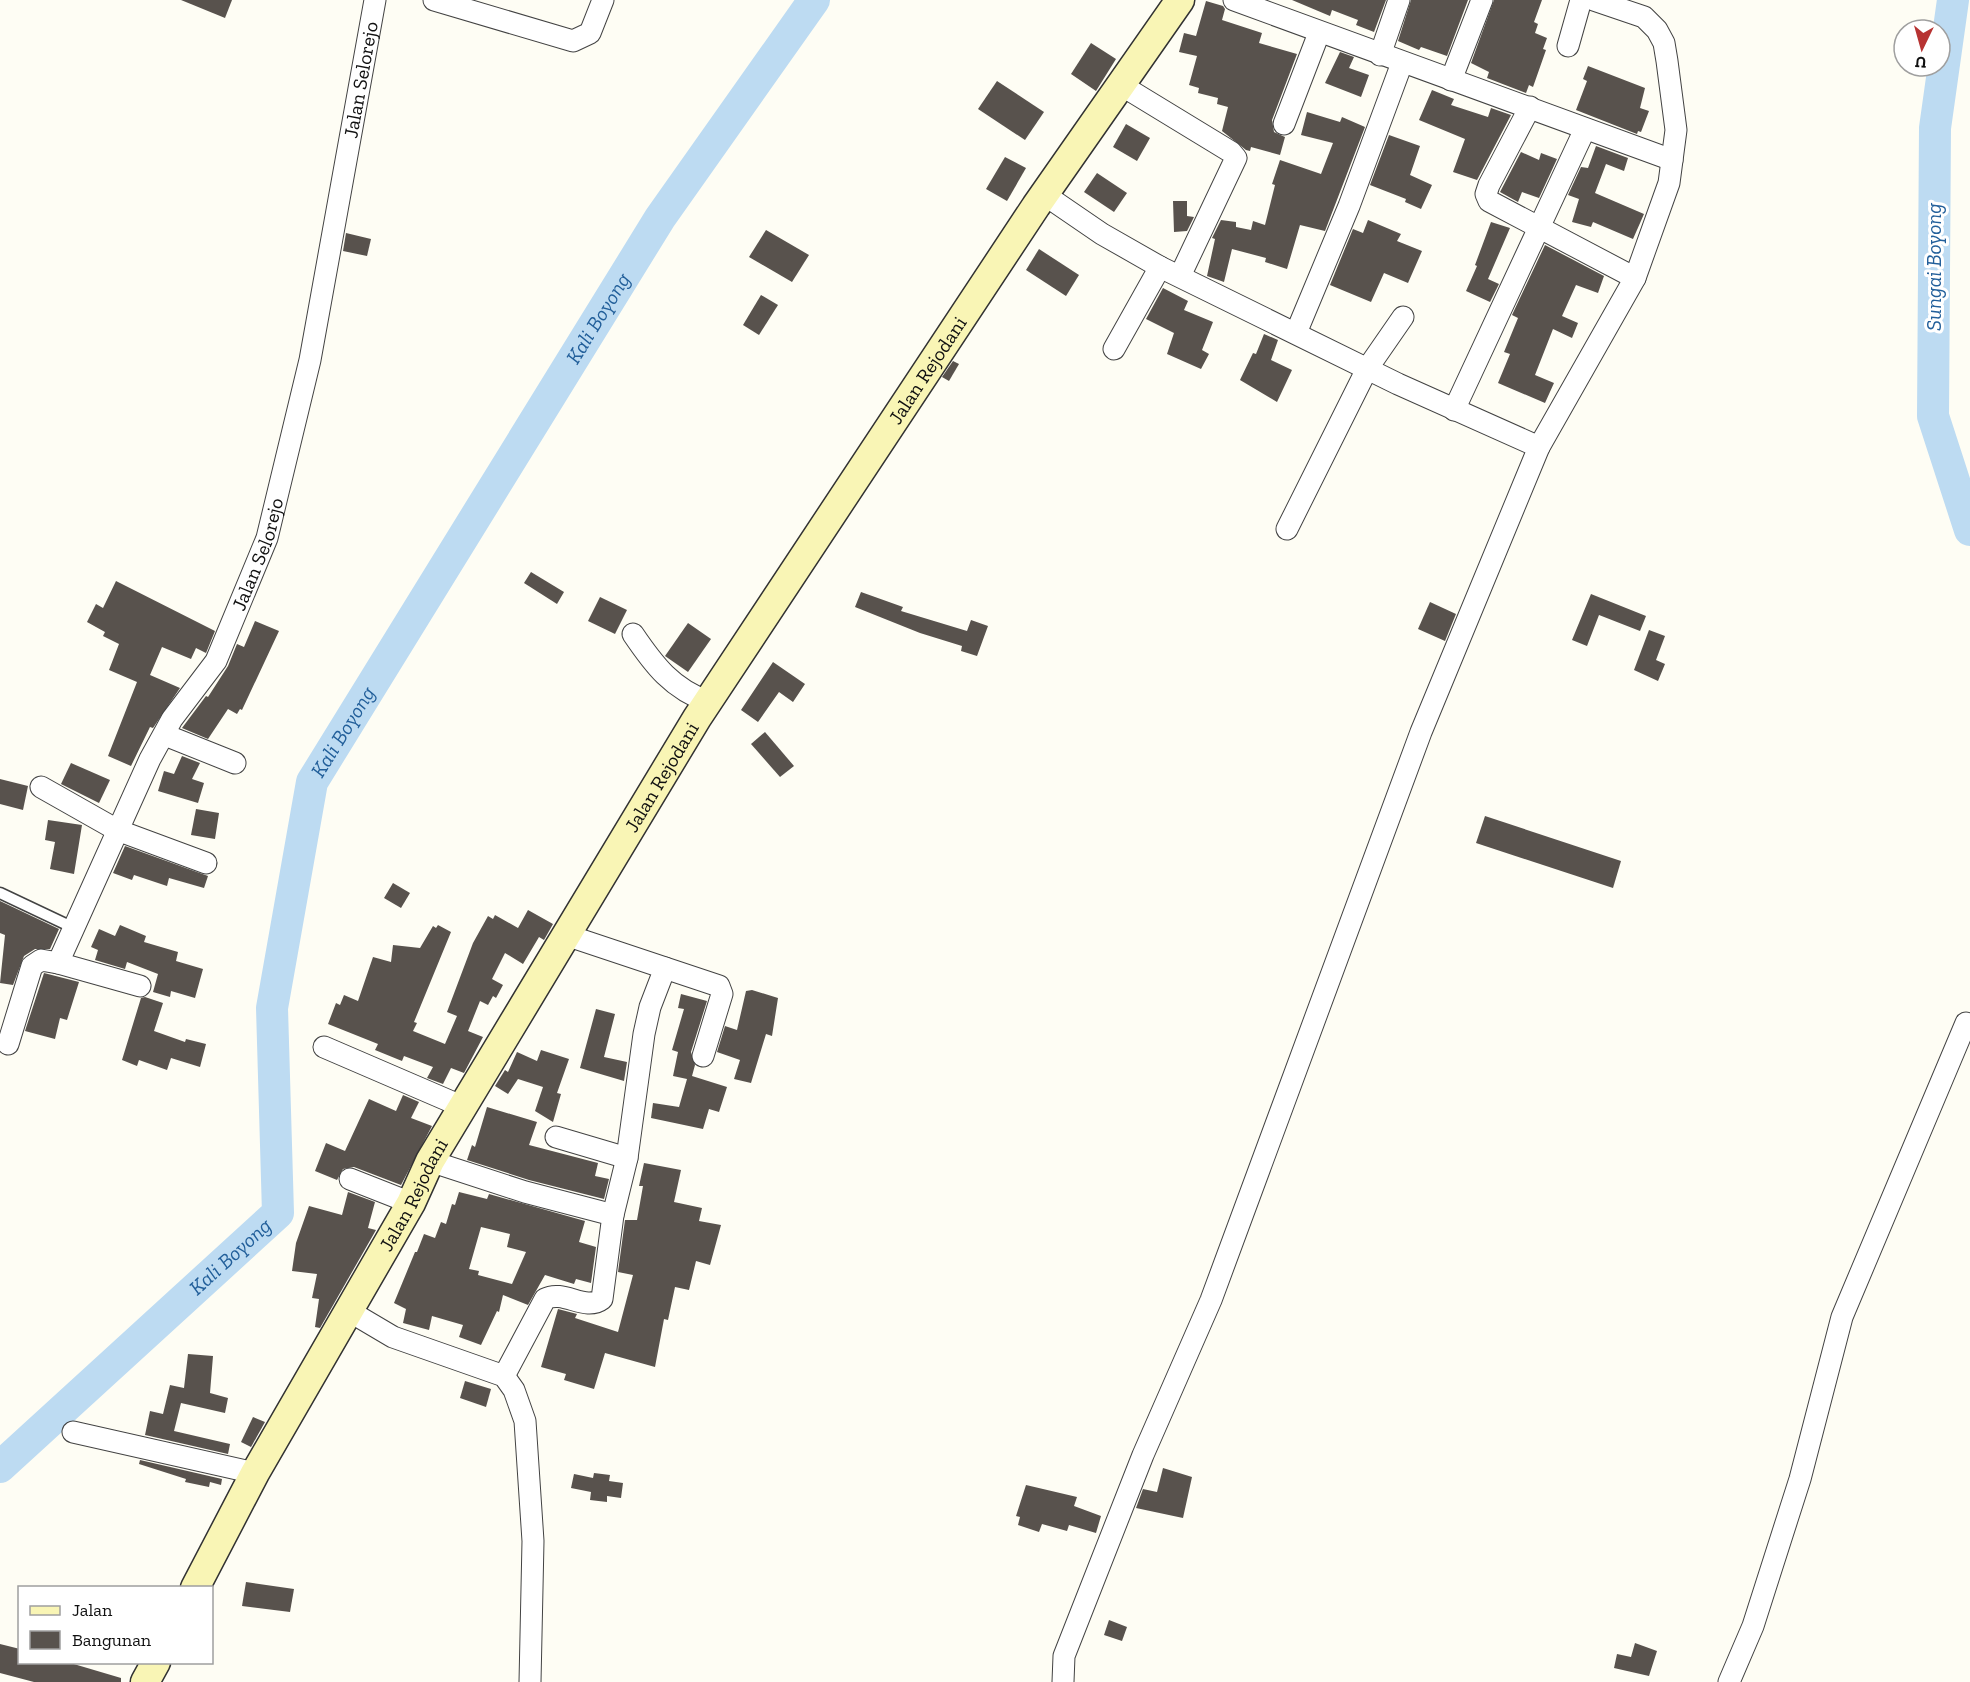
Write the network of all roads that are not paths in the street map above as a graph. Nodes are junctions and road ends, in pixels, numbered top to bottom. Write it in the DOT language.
graph roads {
  1 [pos="375,0"];
  2 [pos="603,0"];
  3 [pos="1180,0"];
  4 [pos="1234,0"];
  5 [pos="1399,0"];
  6 [pos="1482,0"];
  7 [pos="1581,0"];
  8 [pos="1594,0"];
  9 [pos="442,1"];
  10 [pos="1319,33"];
  11 [pos="1568,46"];
  12 [pos="1380,55"];
  13 [pos="1402,63"];
  14 [pos="1452,80"];
  15 [pos="1121,86"];
  16 [pos="1530,107"];
  17 [pos="1284,124"];
  18 [pos="1585,129"];
  19 [pos="1672,160"];
  20 [pos="1045,195"];
  21 [pos="1539,227"];
  22 [pos="1160,267"];
  23 [pos="1180,276"];
  24 [pos="1635,278"];
  25 [pos="1403,317"];
  26 [pos="1296,333"];
  27 [pos="1114,349"];
  28 [pos="1367,369"];
  29 [pos="1454,410"];
  30 [pos="1539,447"];
  31 [pos="1287,529"];
  32 [pos="633,634"];
  33 [pos="703,710"];
  34 [pos="165,735"];
  35 [pos="235,763"];
  36 [pos="41,787"];
  37 [pos="117,830"];
  38 [pos="206,863"];
  39 [pos="0,893"];
  40 [pos="74,928"];
  41 [pos="566,935"];
  42 [pos="58,963"];
  43 [pos="665,968"];
  44 [pos="140,986"];
  45 [pos="1966,1023"];
  46 [pos="8,1044"];
  47 [pos="324,1047"];
  48 [pos="703,1056"];
  49 [pos="461,1106"];
  50 [pos="556,1137"];
  51 [pos="627,1158"];
  52 [pos="430,1161"];
  53 [pos="350,1179"];
  54 [pos="411,1203"];
  55 [pos="613,1215"];
  56 [pos="350,1311"];
  57 [pos="504,1376"];
  58 [pos="73,1432"];
  59 [pos="255,1473"];
  60 [pos="196,1586"];
  61 [pos="155,1664"];
  62 [pos="145,1682"];
  63 [pos="530,1682"];
  64 [pos="1063,1682"];
  65 [pos="1729,1682"];
  1 -- 34 [label="street, Jalan Selorejo"];
  2 -- 9 [label="street"];
  3 -- 15 [label="main road, Jalan Rejodani"];
  4 -- 10 [label="street"];
  5 -- 12 [label="street"];
  6 -- 14 [label="street"];
  7 -- 11 [label="street"];
  8 -- 19 [label="street"];
  10 -- 12 [label="street"];
  10 -- 17 [label="street"];
  12 -- 13 [label="street"];
  13 -- 14 [label="street"];
  13 -- 26 [label="street"];
  14 -- 16 [label="street"];
  15 -- 20 [label="main road, Jalan Rejodani"];
  15 -- 23 [label="street"];
  16 -- 18 [label="street"];
  16 -- 21 [label="street"];
  18 -- 19 [label="street"];
  18 -- 21 [label="street"];
  19 -- 24 [label="street"];
  20 -- 22 [label="street"];
  20 -- 33 [label="main road, Jalan Rejodani"];
  21 -- 24 [label="street"];
  21 -- 29 [label="street"];
  22 -- 23 [label="street"];
  22 -- 27 [label="street"];
  23 -- 26 [label="street"];
  24 -- 30 [label="street"];
  25 -- 28 [label="street"];
  26 -- 28 [label="street"];
  28 -- 29 [label="street"];
  28 -- 31 [label="street"];
  29 -- 30 [label="street"];
  30 -- 64 [label="street"];
  32 -- 33 [label="street"];
  33 -- 41 [label="main road, Jalan Rejodani"];
  34 -- 35 [label="street"];
  34 -- 37 [label="street, Jalan Selorejo"];
  36 -- 37 [label="street"];
  37 -- 38 [label="street"];
  37 -- 40 [label="street, Jalan Selorejo"];
  39 -- 40 [label="lane"];
  40 -- 42 [label="street, Jalan Selorejo"];
  41 -- 43 [label="street"];
  41 -- 49 [label="main road, Jalan Rejodani"];
  42 -- 44 [label="street"];
  42 -- 46 [label="street"];
  43 -- 48 [label="street"];
  43 -- 51 [label="street"];
  45 -- 65 [label="street"];
  47 -- 49 [label="street"];
  49 -- 52 [label="main road, Jalan Rejodani"];
  50 -- 51 [label="street"];
  51 -- 55 [label="street"];
  52 -- 54 [label="main road, Jalan Rejodani"];
  52 -- 55 [label="street"];
  53 -- 54 [label="street"];
  54 -- 56 [label="main road, Jalan Rejodani"];
  55 -- 57 [label="street"];
  56 -- 57 [label="street"];
  56 -- 59 [label="main road, Jalan Rejodani"];
  57 -- 63 [label="street"];
  58 -- 59 [label="street"];
  59 -- 60 [label="main road, Jalan Rejodani"];
  61 -- 62 [label="main road"];
}
